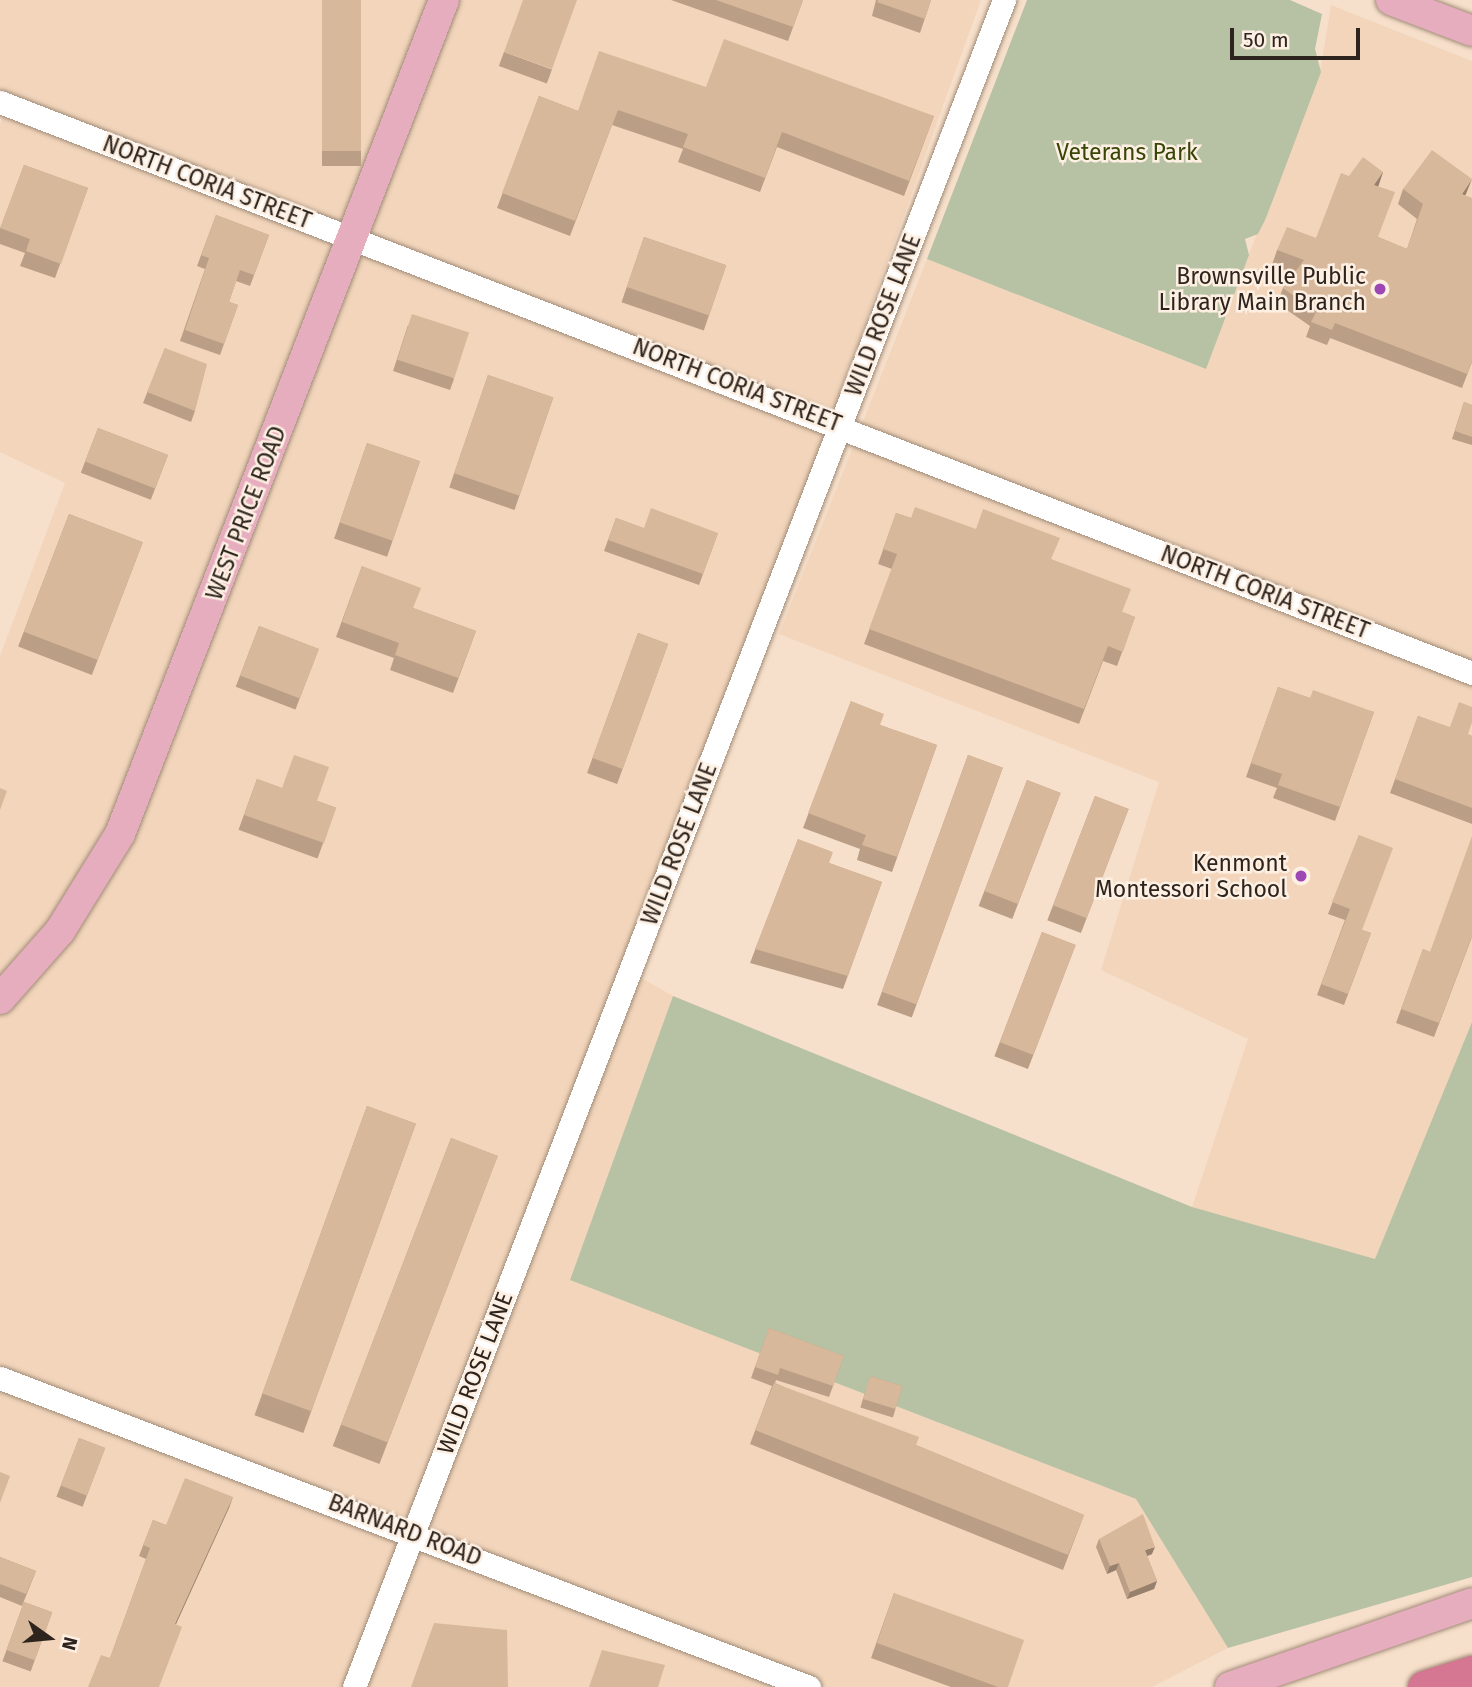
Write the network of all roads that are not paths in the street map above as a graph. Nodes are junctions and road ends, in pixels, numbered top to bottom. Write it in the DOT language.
graph roads {
  1 [pos="444,0"];
  2 [pos="1004,0"];
  3 [pos="1391,0"];
  4 [pos="1472,31"];
  5 [pos="0,102"];
  6 [pos="351,238"];
  7 [pos="841,425"];
  8 [pos="1472,673"];
  9 [pos="0,999"];
  10 [pos="0,1378"];
  11 [pos="414,1533"];
  12 [pos="1472,1603"];
  13 [pos="1472,1672"];
  14 [pos="354,1687"];
  15 [pos="809,1687"];
  16 [pos="1230,1687"];
  17 [pos="1424,1687"];
  1 -- 6 [label="main road, WEST PRICE ROAD"];
  2 -- 7 [label="street, WILD ROSE LANE"];
  3 -- 4 [label="main road"];
  5 -- 6 [label="street, NORTH CORIA STREET"];
  6 -- 7 [label="street, NORTH CORIA STREET"];
  6 -- 9 [label="main road, WEST PRICE ROAD"];
  7 -- 8 [label="street, NORTH CORIA STREET"];
  7 -- 11 [label="street, WILD ROSE LANE"];
  10 -- 11 [label="street, BARNARD ROAD"];
  11 -- 14 [label="street, WILD ROSE LANE"];
  11 -- 15 [label="street, BARNARD ROAD"];
  12 -- 16 [label="main road"];
  13 -- 17 [label="highway"];
}
